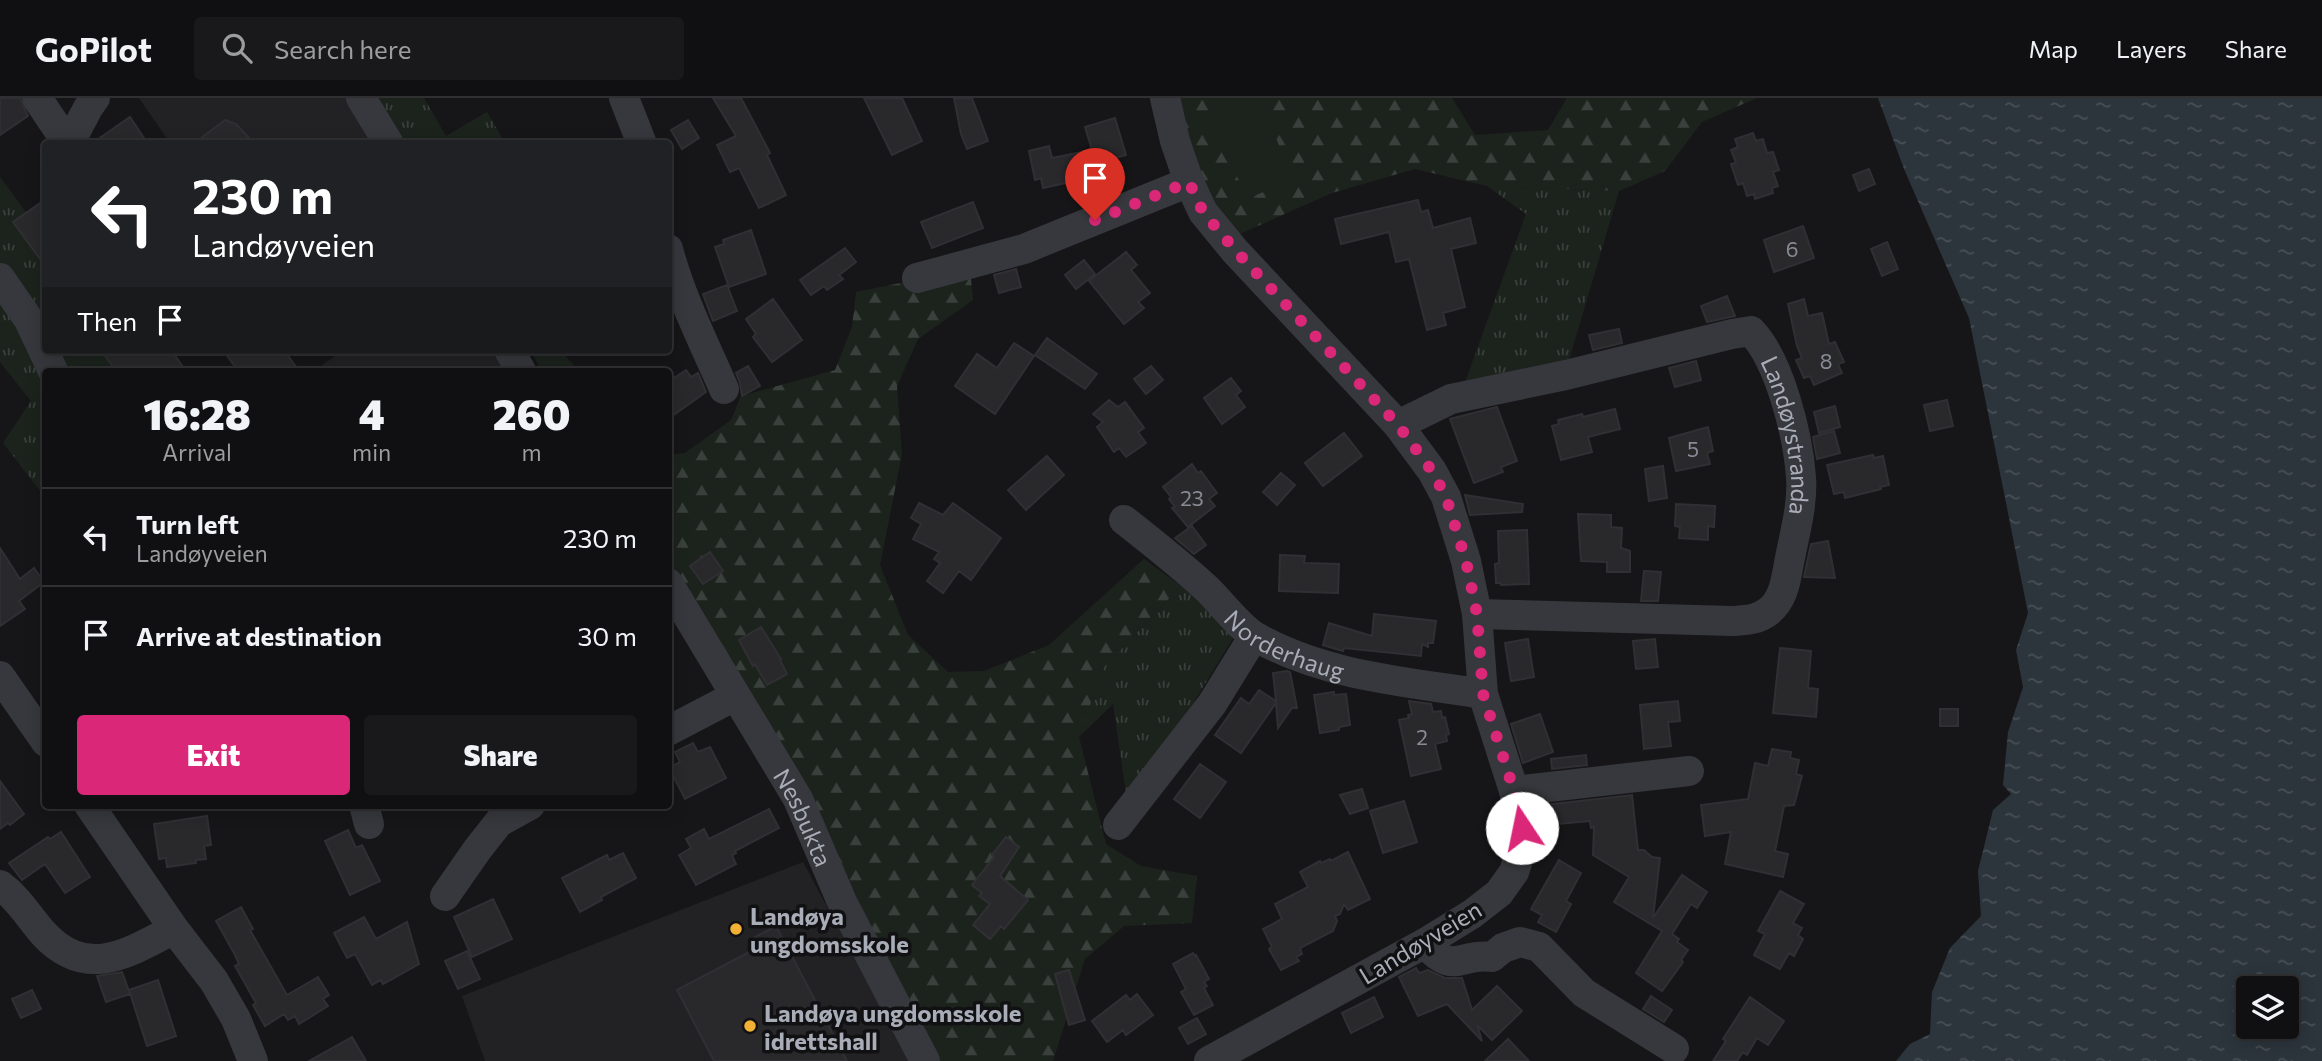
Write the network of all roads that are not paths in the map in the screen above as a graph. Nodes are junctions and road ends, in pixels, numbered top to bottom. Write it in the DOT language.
graph roads {
  1 [pos="37,98"];
  2 [pos="95,98"];
  3 [pos="361,98"];
  4 [pos="624,98"];
  5 [pos="1164,98"];
  6 [pos="66,140"];
  7 [pos="71,140"];
  8 [pos="386,140"];
  9 [pos="640,140"];
  10 [pos="1189,182"];
  11 [pos="672,260"];
  12 [pos="0,278"];
  13 [pos="917,278"];
  14 [pos="42,348"];
  15 [pos="724,389"];
  16 [pos="1398,425"];
  17 [pos="1124,520"];
  18 [pos="672,590"];
  19 [pos="1477,614"];
  20 [pos="1254,636"];
  21 [pos="0,676"];
  22 [pos="1483,694"];
  23 [pos="736,696"];
  24 [pos="672,729"];
  25 [pos="42,736"];
  26 [pos="1689,771"];
  27 [pos="1514,791"];
  28 [pos="94,809"];
  29 [pos="523,809"];
  30 [pos="1118,825"];
  31 [pos="0,885"];
  32 [pos="446,895"];
  33 [pos="174,929"];
  34 [pos="1426,943"];
  35 [pos="1674,1049"];
  36 [pos="253,1061"];
  37 [pos="925,1061"];
  38 [pos="1209,1061"];
  1 -- 6 [label="street"];
  2 -- 7 [label="street"];
  3 -- 8 [label="street"];
  4 -- 9 [label="street"];
  5 -- 10 [label="street, Landøyveien"];
  10 -- 13 [label="street"];
  10 -- 16 [label="street, Landøyveien"];
  11 -- 15 [label="street"];
  12 -- 14 [label="street"];
  16 -- 19 [label="street, Landøyveien"];
  16 -- 19 [label="street, Landøystranda"];
  17 -- 20 [label="street, Norderhaug"];
  18 -- 23 [label="street, Nesbukta"];
  19 -- 22 [label="street, Landøyveien"];
  20 -- 22 [label="street, Norderhaug"];
  20 -- 30 [label="street"];
  21 -- 25 [label="street"];
  22 -- 27 [label="street, Landøyveien"];
  23 -- 24 [label="street"];
  23 -- 37 [label="street, Nesbukta"];
  26 -- 27 [label="street"];
  27 -- 34 [label="street, Landøyveien"];
  28 -- 33 [label="street"];
  29 -- 32 [label="street"];
  31 -- 33 [label="street"];
  33 -- 36 [label="street"];
  34 -- 35 [label="street"];
  34 -- 38 [label="street, Landøyveien"];
}
